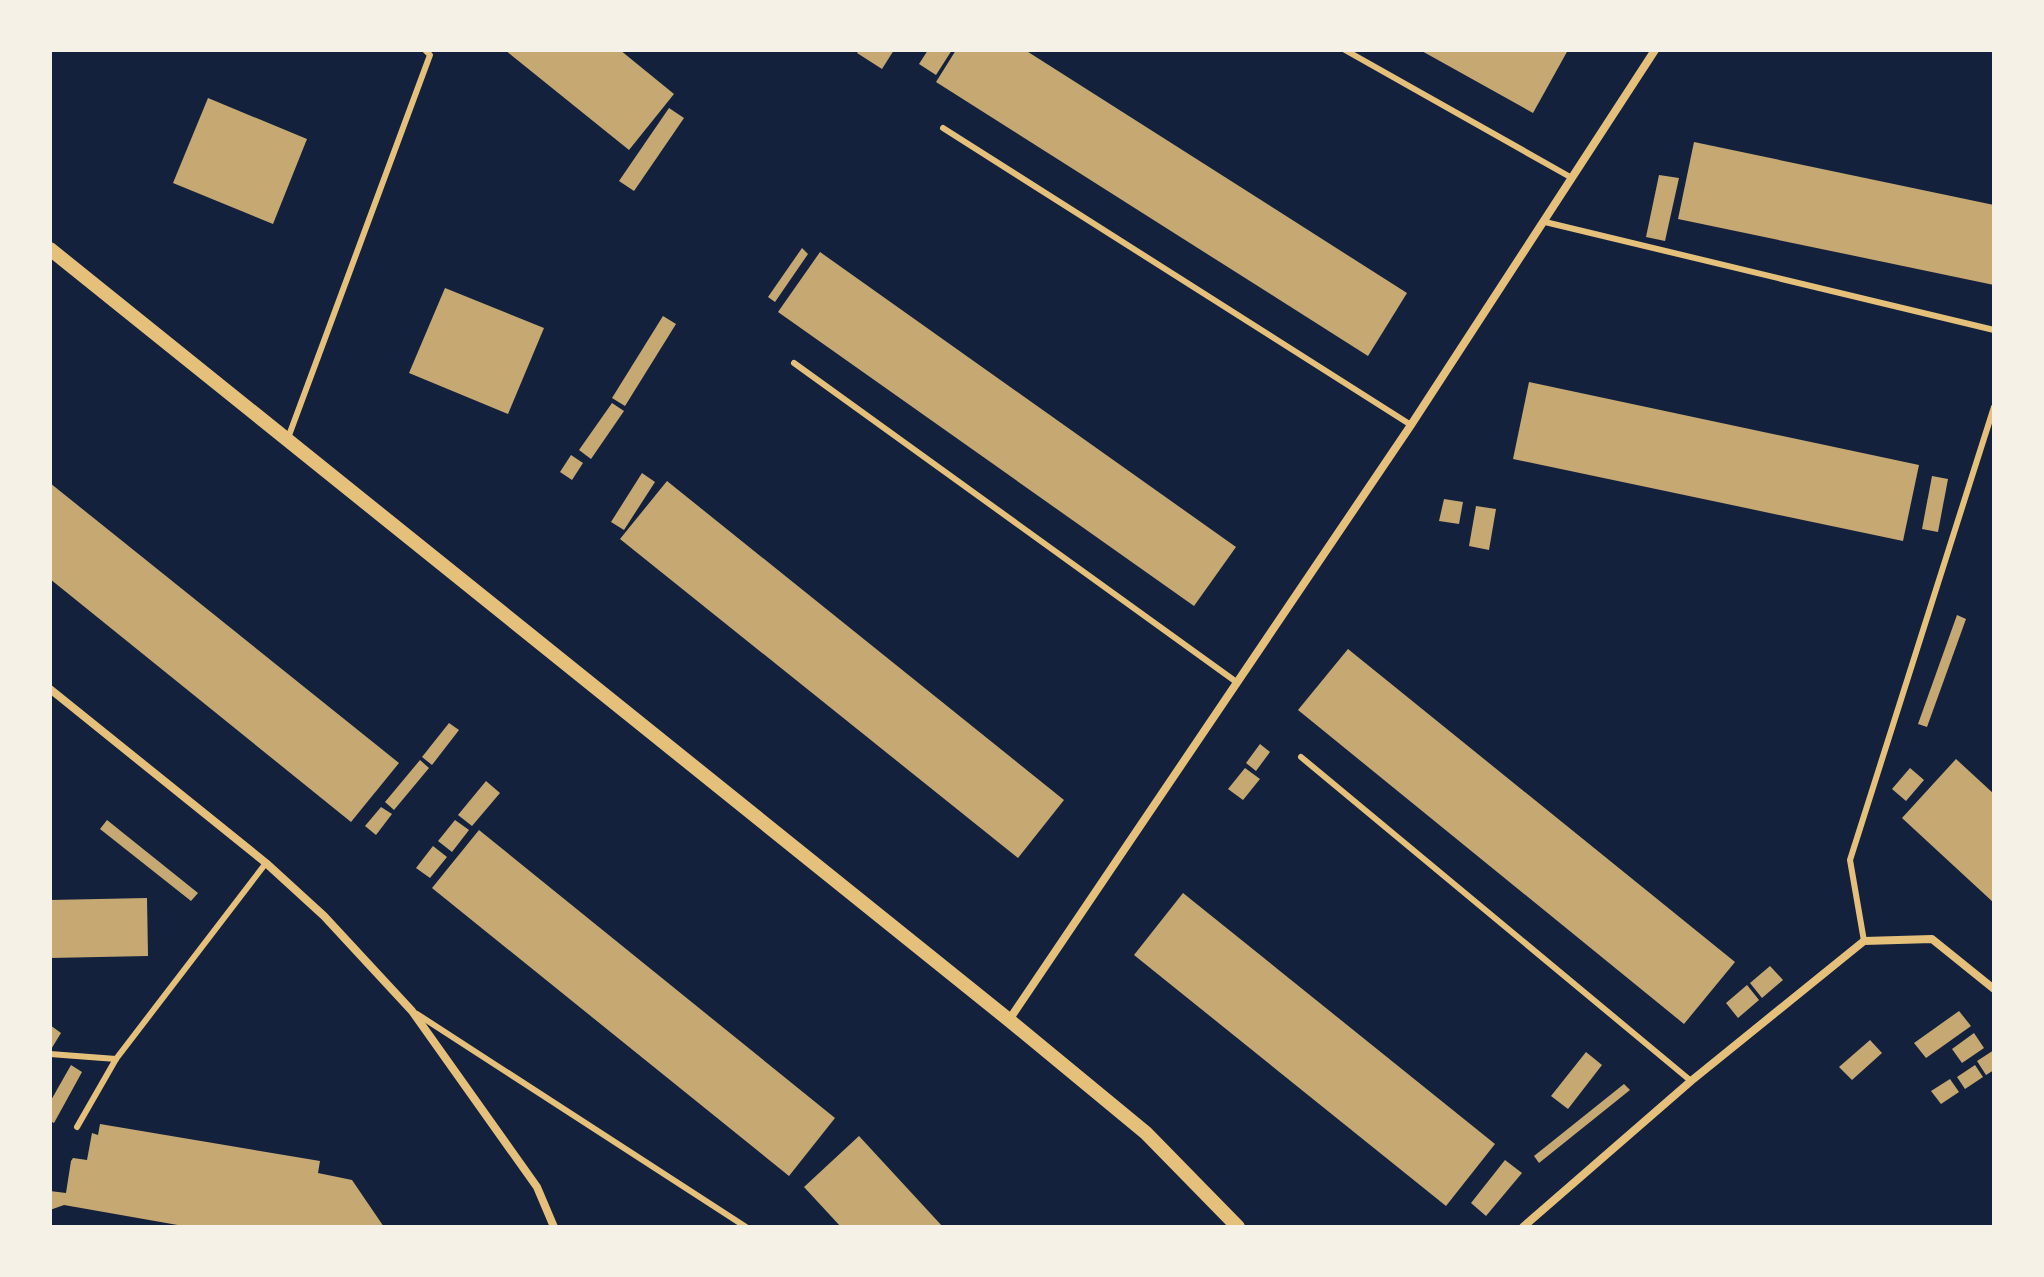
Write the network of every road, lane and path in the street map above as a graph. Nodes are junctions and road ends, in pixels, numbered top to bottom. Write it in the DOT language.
graph roads {
  1 [pos="425,50"];
  2 [pos="1345,50"];
  3 [pos="1655,50"];
  4 [pos="943,128"];
  5 [pos="1572,178"];
  6 [pos="1545,222"];
  7 [pos="50,249"];
  8 [pos="1994,330"];
  9 [pos="794,363"];
  10 [pos="1994,407"];
  11 [pos="1411,425"];
  12 [pos="288,438"];
  13 [pos="1235,681"];
  14 [pos="50,689"];
  15 [pos="1301,757"];
  16 [pos="266,863"];
  17 [pos="1864,941"];
  18 [pos="1994,989"];
  19 [pos="412,1011"];
  20 [pos="1009,1020"];
  21 [pos="50,1054"];
  22 [pos="116,1059"];
  23 [pos="1691,1081"];
  24 [pos="77,1127"];
  25 [pos="554,1227"];
  26 [pos="746,1227"];
  27 [pos="1238,1227"];
  28 [pos="1523,1227"];
  1 -- 12 [label="lane"];
  2 -- 5 [label="lane"];
  3 -- 5 [label="street"];
  4 -- 11 [label="lane"];
  5 -- 6 [label="street"];
  6 -- 8 [label="lane"];
  6 -- 11 [label="street"];
  7 -- 12 [label="street"];
  9 -- 13 [label="lane"];
  10 -- 17 [label="lane"];
  11 -- 13 [label="street"];
  12 -- 20 [label="street"];
  13 -- 20 [label="street"];
  14 -- 16 [label="street"];
  15 -- 23 [label="lane"];
  16 -- 19 [label="street"];
  16 -- 22 [label="lane"];
  17 -- 18 [label="street"];
  17 -- 23 [label="street"];
  19 -- 25 [label="street"];
  19 -- 26 [label="lane"];
  20 -- 27 [label="street"];
  21 -- 22 [label="lane"];
  22 -- 24 [label="lane"];
  23 -- 28 [label="street"];
}
